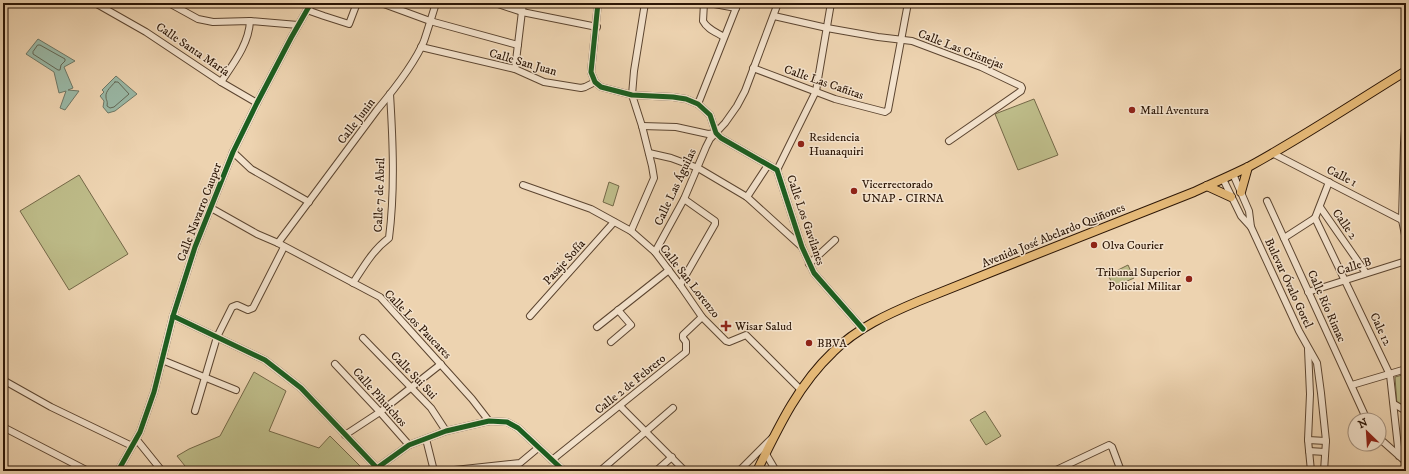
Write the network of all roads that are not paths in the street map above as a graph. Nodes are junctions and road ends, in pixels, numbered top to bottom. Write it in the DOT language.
graph roads {
  1 [pos="95,3"];
  2 [pos="169,3"];
  3 [pos="311,3"];
  4 [pos="357,3"];
  5 [pos="381,3"];
  6 [pos="436,3"];
  7 [pos="495,3"];
  8 [pos="523,3"];
  9 [pos="598,3"];
  10 [pos="645,3"];
  11 [pos="704,3"];
  12 [pos="709,3"];
  13 [pos="778,3"];
  14 [pos="831,3"];
  15 [pos="908,3"];
  16 [pos="737,6"];
  17 [pos="307,10"];
  18 [pos="522,12"];
  19 [pos="774,16"];
  20 [pos="430,21"];
  21 [pos="250,25"];
  22 [pos="298,25"];
  23 [pos="597,26"];
  24 [pos="827,28"];
  25 [pos="724,37"];
  26 [pos="901,39"];
  27 [pos="518,45"];
  28 [pos="421,47"];
  29 [pos="753,68"];
  30 [pos="515,69"];
  31 [pos="1406,71"];
  32 [pos="221,82"];
  33 [pos="595,82"];
  34 [pos="816,91"];
  35 [pos="390,94"];
  36 [pos="632,96"];
  37 [pos="257,103"];
  38 [pos="698,104"];
  39 [pos="1406,117"];
  40 [pos="642,126"];
  41 [pos="716,133"];
  42 [pos="949,141"];
  43 [pos="1405,143"];
  44 [pos="233,152"];
  45 [pos="649,153"];
  46 [pos="1272,153"];
  47 [pos="768,165"];
  48 [pos="1248,167"];
  49 [pos="698,168"];
  50 [pos="777,170"];
  51 [pos="1233,174"];
  52 [pos="1223,179"];
  53 [pos="1329,182"];
  54 [pos="523,185"];
  55 [pos="1207,186"];
  56 [pos="1241,192"];
  57 [pos="747,197"];
  58 [pos="1231,197"];
  59 [pos="684,199"];
  60 [pos="1267,201"];
  61 [pos="309,202"];
  62 [pos="1320,207"];
  63 [pos="211,208"];
  64 [pos="1404,209"];
  65 [pos="1316,218"];
  66 [pos="1402,220"];
  67 [pos="614,222"];
  68 [pos="1252,227"];
  69 [pos="631,231"];
  70 [pos="1284,238"];
  71 [pos="835,240"];
  72 [pos="1406,240"];
  73 [pos="281,245"];
  74 [pos="802,247"];
  75 [pos="655,252"];
  76 [pos="1406,261"];
  77 [pos="809,264"];
  78 [pos="669,270"];
  79 [pos="1366,273"];
  80 [pos="1346,280"];
  81 [pos="353,283"];
  82 [pos="680,285"];
  83 [pos="1308,292"];
  84 [pos="618,310"];
  85 [pos="174,316"];
  86 [pos="530,316"];
  87 [pos="702,317"];
  88 [pos="597,327"];
  89 [pos="863,328"];
  90 [pos="217,338"];
  91 [pos="363,338"];
  92 [pos="611,342"];
  93 [pos="1308,347"];
  94 [pos="162,360"];
  95 [pos="335,364"];
  96 [pos="441,364"];
  97 [pos="1406,369"];
  98 [pos="1390,375"];
  99 [pos="206,378"];
  100 [pos="3,380"];
  101 [pos="1352,385"];
  102 [pos="410,387"];
  103 [pos="236,390"];
  104 [pos="801,390"];
  105 [pos="1394,404"];
  106 [pos="620,406"];
  107 [pos="673,408"];
  108 [pos="195,411"];
  109 [pos="1406,411"];
  110 [pos="380,412"];
  111 [pos="1364,412"];
  112 [pos="489,421"];
  113 [pos="3,427"];
  114 [pos="446,431"];
  115 [pos="645,431"];
  116 [pos="776,434"];
  117 [pos="345,435"];
  118 [pos="426,438"];
  119 [pos="136,440"];
  120 [pos="1308,440"];
  121 [pos="1326,441"];
  122 [pos="408,445"];
  123 [pos="1387,445"];
  124 [pos="132,446"];
  125 [pos="538,448"];
  126 [pos="1309,451"];
  127 [pos="1325,452"];
  128 [pos="766,454"];
  129 [pos="1399,456"];
  130 [pos="672,458"];
  131 [pos="552,460"];
  132 [pos="1406,462"];
  133 [pos="502,468"];
  134 [pos="88,471"];
  135 [pos="118,471"];
  136 [pos="162,471"];
  137 [pos="434,471"];
  138 [pos="445,471"];
  139 [pos="564,471"];
  140 [pos="600,471"];
  141 [pos="656,471"];
  142 [pos="685,471"];
  143 [pos="739,471"];
  144 [pos="757,471"];
  145 [pos="776,471"];
  146 [pos="1054,471"];
  147 [pos="1121,471"];
  148 [pos="1311,471"];
  149 [pos="1324,471"];
  1 -- 32 [label="street, Calle Santa María"];
  2 -- 21 [label="street"];
  3 -- 17 [label="street, Calle Navarro Cauper"];
  4 -- 17 [label="street"];
  5 -- 20 [label="street"];
  6 -- 20 [label="street, Calle Junin"];
  7 -- 18 [label="street"];
  8 -- 18 [label="street"];
  9 -- 23 [label="street"];
  10 -- 36 [label="street"];
  11 -- 25 [label="street"];
  12 -- 16 [label="street"];
  13 -- 19 [label="street, Calle Las Águilas"];
  14 -- 24 [label="street"];
  15 -- 26 [label="street"];
  16 -- 25 [label="street"];
  17 -- 22 [label="street, Calle Navarro Cauper"];
  18 -- 23 [label="street"];
  18 -- 27 [label="street"];
  19 -- 24 [label="street, Calle Las Crisnejas"];
  19 -- 29 [label="street, Calle Las Águilas"];
  20 -- 27 [label="street"];
  20 -- 28 [label="street, Calle Junin"];
  21 -- 22 [label="street"];
  21 -- 32 [label="street"];
  22 -- 37 [label="street, Calle Navarro Cauper"];
  23 -- 33 [label="street"];
  24 -- 26 [label="street, Calle Las Crisnejas"];
  24 -- 34 [label="street"];
  25 -- 38 [label="street"];
  26 -- 34 [label="street, Calle Las Cañitas"];
  26 -- 42 [label="street, Calle Las Crisnejas"];
  27 -- 30 [label="street"];
  28 -- 30 [label="street, Calle San Juan"];
  28 -- 35 [label="street, Calle Junin"];
  29 -- 34 [label="street, Calle Las Cañitas"];
  29 -- 41 [label="street, Calle Las Águilas"];
  30 -- 33 [label="street, Calle San Juan"];
  31 -- 46 [label="main road, Avenida José Abelardo Quiñones"];
  32 -- 37 [label="street, Calle Santa María"];
  33 -- 36 [label="street"];
  34 -- 50 [label="street"];
  35 -- 61 [label="street, Calle Junin"];
  35 -- 81 [label="street, Calle 7 de Abril"];
  36 -- 38 [label="street"];
  36 -- 40 [label="street"];
  37 -- 44 [label="street, Calle Navarro Cauper"];
  38 -- 41 [label="street"];
  39 -- 43 [label="street"];
  40 -- 41 [label="street"];
  40 -- 45 [label="street"];
  41 -- 47 [label="street, Calle Los Gavilanes"];
  41 -- 49 [label="street, Calle Las Águilas"];
  43 -- 64 [label="street"];
  44 -- 61 [label="street"];
  44 -- 63 [label="street, Calle Navarro Cauper"];
  45 -- 49 [label="street"];
  45 -- 69 [label="street"];
  46 -- 48 [label="main road, Avenida José Abelardo Quiñones"];
  46 -- 53 [label="street, Calle 1"];
  47 -- 50 [label="street, Calle Los Gavilanes"];
  47 -- 57 [label="street"];
  48 -- 51 [label="main road, Avenida José Abelardo Quiñones"];
  48 -- 56 [label="main road"];
  49 -- 57 [label="street"];
  49 -- 59 [label="street, Calle Las Águilas"];
  50 -- 74 [label="street, Calle Los Gavilanes"];
  51 -- 52 [label="main road, Avenida José Abelardo Quiñones"];
  51 -- 56 [label="street, Bulevar Óvalo Gorel"];
  52 -- 55 [label="main road, Avenida José Abelardo Quiñones"];
  52 -- 58 [label="street, Bulevar Óvalo Gorel"];
  53 -- 62 [label="street"];
  53 -- 66 [label="street, Calle 1"];
  54 -- 67 [label="street, Calle San Lorenzo"];
  55 -- 58 [label="main road"];
  55 -- 89 [label="main road, Avenida José Abelardo Quiñones"];
  56 -- 68 [label="street, Bulevar Óvalo Gorel"];
  57 -- 74 [label="street"];
  58 -- 68 [label="street, Bulevar Óvalo Gorel"];
  59 -- 75 [label="street, Calle Las Águilas"];
  59 -- 82 [label="street"];
  60 -- 70 [label="street, Calle Río Rimac"];
  61 -- 73 [label="street, Calle Junin"];
  62 -- 65 [label="street"];
  62 -- 79 [label="street, Calle 2"];
  63 -- 73 [label="street, Calle Los Paucares"];
  63 -- 85 [label="street, Calle Navarro Cauper"];
  64 -- 66 [label="street"];
  65 -- 70 [label="street"];
  65 -- 80 [label="street, Cale 12"];
  66 -- 72 [label="street"];
  67 -- 69 [label="street, Calle San Lorenzo"];
  67 -- 86 [label="street, Pasaje Sofía"];
  68 -- 93 [label="street, Bulevar Óvalo Gorel"];
  69 -- 75 [label="street, Calle San Lorenzo"];
  70 -- 83 [label="street, Calle Río Rimac"];
  71 -- 77 [label="street"];
  73 -- 81 [label="street, Calle Los Paucares"];
  73 -- 90 [label="street, Calle Junin"];
  74 -- 77 [label="street, Calle Los Gavilanes"];
  75 -- 78 [label="street, Calle San Lorenzo"];
  76 -- 79 [label="street, Calle B"];
  77 -- 89 [label="street, Calle Los Gavilanes"];
  78 -- 82 [label="street, Calle San Lorenzo"];
  78 -- 84 [label="street"];
  79 -- 80 [label="street, Calle B"];
  80 -- 83 [label="street, Calle B"];
  80 -- 98 [label="street, Cale 12"];
  81 -- 96 [label="street, Calle Los Paucares"];
  82 -- 87 [label="street, Calle San Lorenzo"];
  83 -- 101 [label="street, Calle Río Rimac"];
  84 -- 88 [label="street"];
  84 -- 92 [label="street"];
  85 -- 90 [label="street"];
  85 -- 94 [label="street, Calle Navarro Cauper"];
  87 -- 104 [label="street, Calle San Lorenzo"];
  87 -- 106 [label="street, Calle 2 de Febrero"];
  89 -- 104 [label="main road, Avenida José Abelardo Quiñones"];
  90 -- 99 [label="street"];
  90 -- 117 [label="street"];
  91 -- 102 [label="street, Calle Sui Sui"];
  93 -- 120 [label="street, Bulevar Óvalo Gorel"];
  93 -- 121 [label="street, Bulevar Óvalo Gorel"];
  94 -- 99 [label="street"];
  94 -- 119 [label="street, Calle Navarro Cauper"];
  95 -- 110 [label="street, Calle Pihuichos"];
  96 -- 102 [label="street"];
  96 -- 112 [label="street, Calle Los Paucares"];
  97 -- 98 [label="street"];
  98 -- 101 [label="street"];
  98 -- 105 [label="street, Cale 12"];
  99 -- 103 [label="street"];
  99 -- 108 [label="street"];
  100 -- 124 [label="street"];
  101 -- 111 [label="street, Calle Río Rimac"];
  102 -- 110 [label="street"];
  102 -- 114 [label="street, Calle Sui Sui"];
  104 -- 116 [label="main road, Avenida José Abelardo Quiñones"];
  105 -- 109 [label="street"];
  105 -- 129 [label="street, Cale 12"];
  106 -- 115 [label="street"];
  106 -- 131 [label="street, Calle 2 de Febrero"];
  107 -- 115 [label="street"];
  110 -- 117 [label="street"];
  110 -- 122 [label="street, Calle Pihuichos"];
  112 -- 114 [label="street"];
  112 -- 125 [label="street"];
  113 -- 134 [label="street"];
  114 -- 118 [label="street"];
  115 -- 130 [label="street"];
  115 -- 140 [label="street"];
  116 -- 128 [label="main road, Avenida José Abelardo Quiñones"];
  116 -- 143 [label="street"];
  117 -- 122 [label="street"];
  118 -- 122 [label="street"];
  118 -- 137 [label="street"];
  119 -- 124 [label="street, Calle Navarro Cauper"];
  119 -- 136 [label="street"];
  120 -- 121 [label="street"];
  120 -- 126 [label="street, Bulevar Óvalo Gorel"];
  121 -- 127 [label="street, Bulevar Óvalo Gorel"];
  123 -- 129 [label="street"];
  124 -- 135 [label="street"];
  125 -- 131 [label="street"];
  125 -- 133 [label="street"];
  126 -- 127 [label="street"];
  126 -- 148 [label="street, Bulevar Óvalo Gorel"];
  127 -- 149 [label="street, Bulevar Óvalo Gorel"];
  128 -- 144 [label="main road, Avenida José Abelardo Quiñones"];
  128 -- 145 [label="street"];
  129 -- 132 [label="street"];
  130 -- 141 [label="street"];
  130 -- 142 [label="street"];
  131 -- 139 [label="street"];
  133 -- 138 [label="street"];
  146 -- 147 [label="street"];
}
